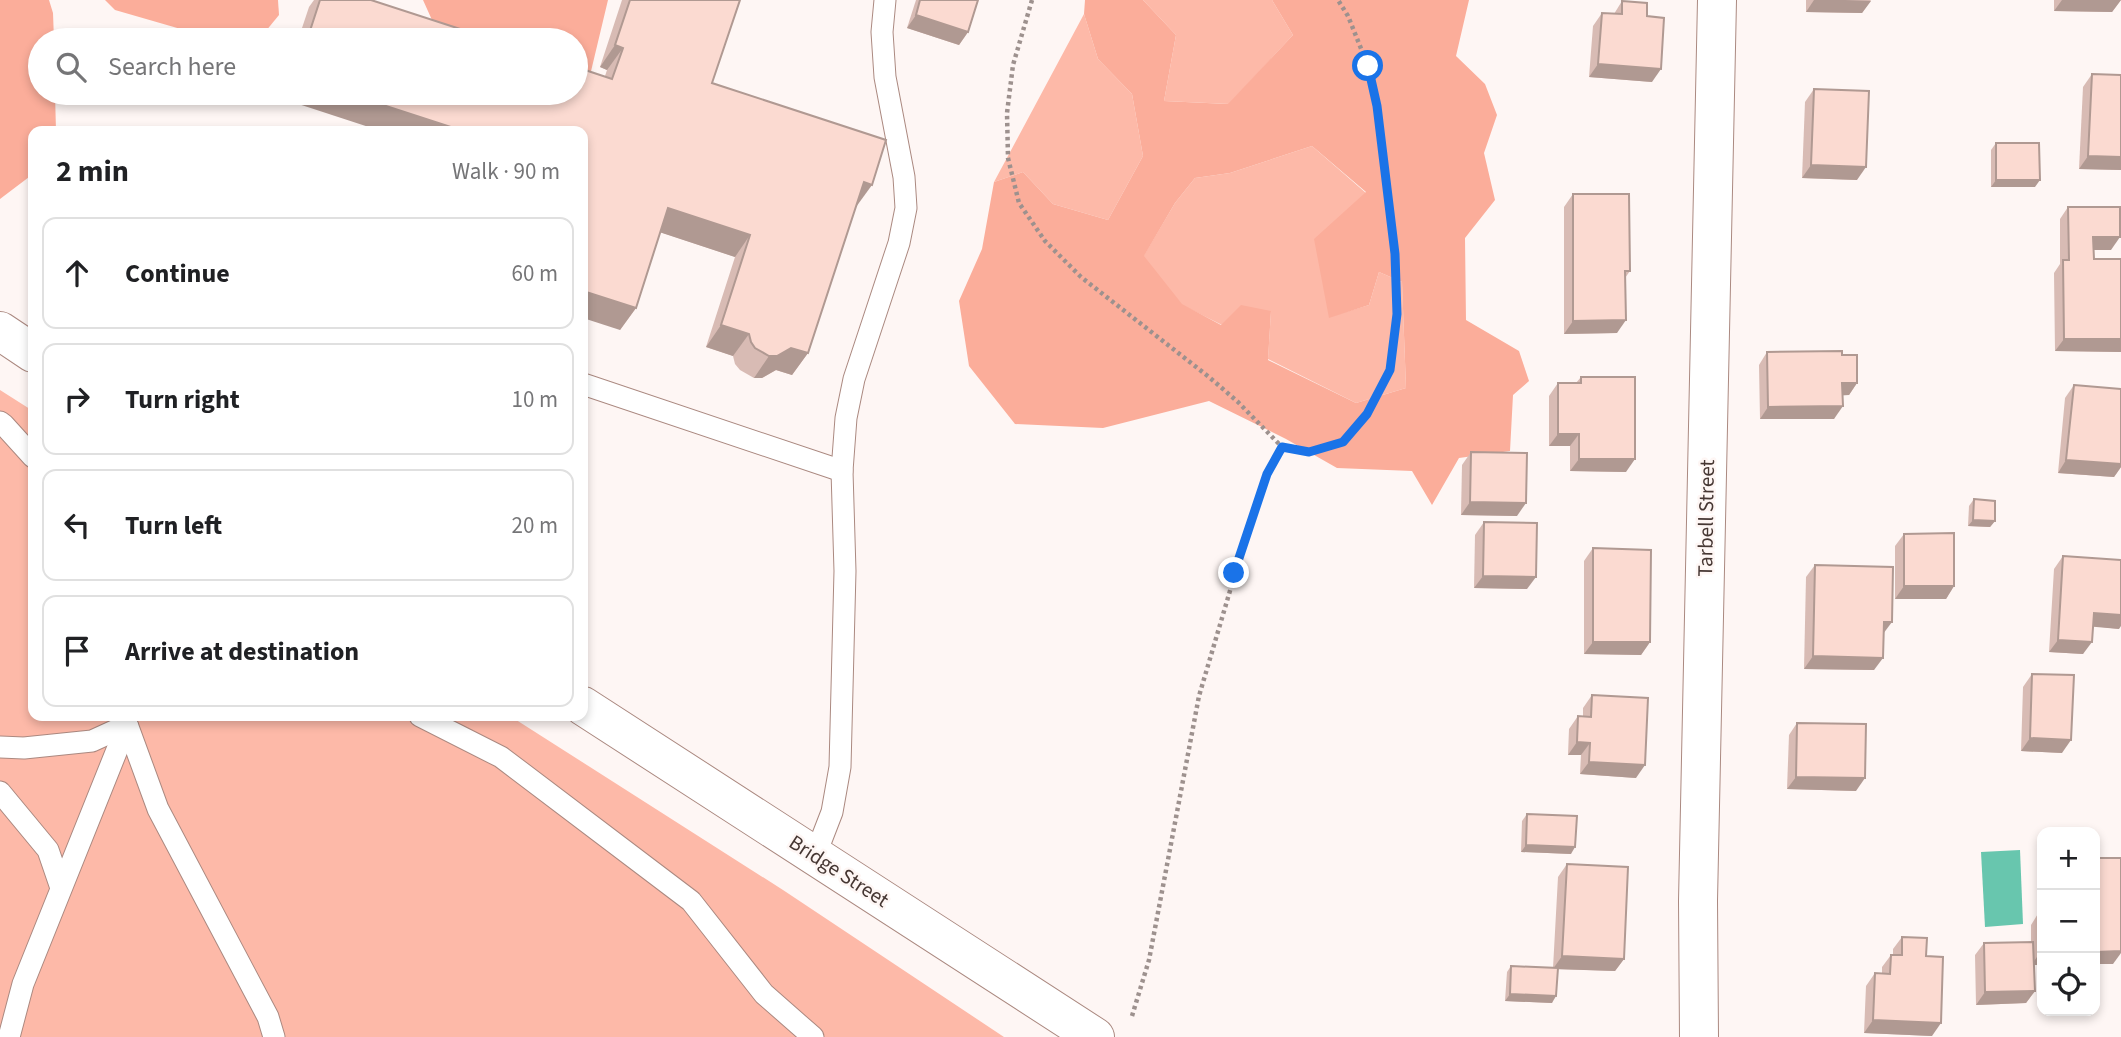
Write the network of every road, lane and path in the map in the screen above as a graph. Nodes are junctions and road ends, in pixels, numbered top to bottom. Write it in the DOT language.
graph roads {
  1 [pos="885,0"];
  2 [pos="1032,0"];
  3 [pos="1338,0"];
  4 [pos="1717,0"];
  5 [pos="588,386"];
  6 [pos="0,422"];
  7 [pos="1282,447"];
  8 [pos="28,451"];
  9 [pos="842,471"];
  10 [pos="588,709"];
  11 [pos="123,721"];
  12 [pos="125,721"];
  13 [pos="125,721"];
  14 [pos="430,721"];
  15 [pos="0,747"];
  16 [pos="0,792"];
  17 [pos="815,856"];
  18 [pos="61,888"];
  19 [pos="1112,1031"];
  20 [pos="9,1037"];
  21 [pos="274,1037"];
  22 [pos="813,1037"];
  23 [pos="1699,1037"];
  1 -- 9 [label="lane"];
  2 -- 7 [label="path"];
  3 -- 7 [label="path"];
  4 -- 23 [label="street, Tarbell Street"];
  5 -- 9 [label="lane"];
  6 -- 8 [label="lane"];
  7 -- 19 [label="path"];
  9 -- 17 [label="lane"];
  10 -- 17 [label="street, Bridge Street"];
  11 -- 15 [label="lane"];
  12 -- 18 [label="lane"];
  13 -- 21 [label="lane"];
  14 -- 22 [label="lane"];
  16 -- 18 [label="lane"];
  17 -- 19 [label="street, Bridge Street"];
  18 -- 20 [label="lane"];
}
